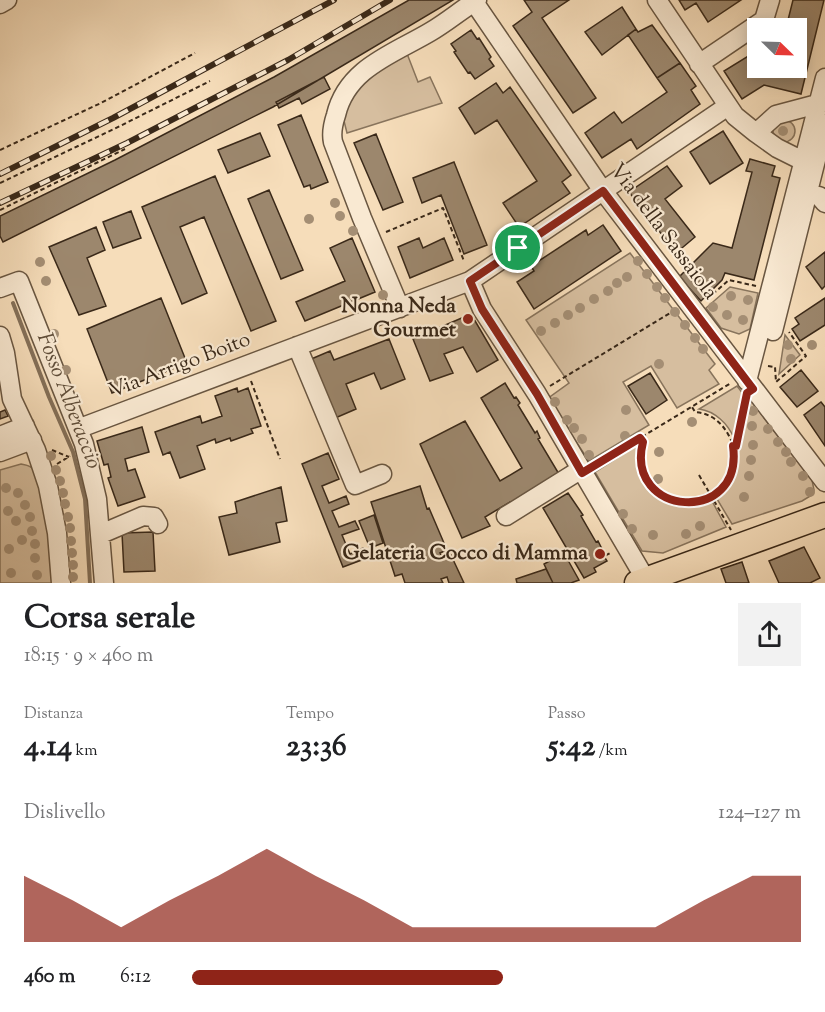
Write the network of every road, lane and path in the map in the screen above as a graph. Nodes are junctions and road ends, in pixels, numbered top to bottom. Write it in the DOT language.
graph roads {
  1 [pos="7,0"];
  2 [pos="657,0"];
  3 [pos="770,0"];
  4 [pos="475,1"];
  5 [pos="0,4"];
  6 [pos="767,18"];
  7 [pos="747,35"];
  8 [pos="195,53"];
  9 [pos="699,64"];
  10 [pos="825,78"];
  11 [pos="210,81"];
  12 [pos="822,102"];
  13 [pos="728,106"];
  14 [pos="825,124"];
  15 [pos="756,133"];
  16 [pos="125,149"];
  17 [pos="0,150"];
  18 [pos="803,161"];
  19 [pos="0,183"];
  20 [pos="603,191"];
  21 [pos="808,194"];
  22 [pos="825,203"];
  23 [pos="0,210"];
  24 [pos="386,232"];
  25 [pos="464,261"];
  26 [pos="470,281"];
  27 [pos="2,282"];
  28 [pos="770,289"];
  29 [pos="400,308"];
  30 [pos="694,310"];
  31 [pos="669,314"];
  32 [pos="777,316"];
  33 [pos="0,336"];
  34 [pos="297,346"];
  35 [pos="764,365"];
  36 [pos="239,367"];
  37 [pos="750,385"];
  38 [pos="550,386"];
  39 [pos="692,407"];
  40 [pos="80,428"];
  41 [pos="0,436"];
  42 [pos="34,438"];
  43 [pos="640,438"];
  44 [pos="733,446"];
  45 [pos="0,452"];
  46 [pos="69,457"];
  47 [pos="280,459"];
  48 [pos="581,471"];
  49 [pos="382,474"];
  50 [pos="699,475"];
  51 [pos="825,482"];
  52 [pos="712,497"];
  53 [pos="825,514"];
  54 [pos="506,516"];
  55 [pos="158,524"];
  56 [pos="101,534"];
  57 [pos="741,546"];
  58 [pos="670,577"];
  59 [pos="641,581"];
  60 [pos="61,583"];
  61 [pos="104,583"];
  1 -- 5 [label="street"];
  2 -- 9 [label="street"];
  3 -- 6 [label="street"];
  4 -- 20 [label="street, Via della Sassaiola"];
  4 -- 29 [label="street"];
  7 -- 9 [label="street"];
  8 -- 17 [label="path"];
  9 -- 13 [label="street"];
  10 -- 12 [label="street"];
  11 -- 19 [label="path"];
  12 -- 15 [label="street"];
  12 -- 18 [label="street"];
  13 -- 15 [label="street"];
  13 -- 20 [label="street, Via Arrigo Boito"];
  14 -- 21 [label="street"];
  15 -- 18 [label="street"];
  16 -- 23 [label="path"];
  18 -- 28 [label="street"];
  20 -- 26 [label="street, Via Arrigo Boito"];
  20 -- 30 [label="street, Via della Sassaiola"];
  21 -- 22 [label="street"];
  21 -- 32 [label="street"];
  24 -- 25 [label="path"];
  26 -- 29 [label="street, Via Arrigo Boito"];
  26 -- 48 [label="street"];
  27 -- 40 [label="street"];
  28 -- 30 [label="path"];
  28 -- 37 [label="street"];
  29 -- 34 [label="street, Via Arrigo Boito"];
  30 -- 37 [label="street, Via della Sassaiola"];
  31 -- 38 [label="path"];
  32 -- 35 [label="street"];
  32 -- 35 [label="path"];
  33 -- 42 [label="street"];
  34 -- 36 [label="street, Via Arrigo Boito"];
  34 -- 49 [label="street"];
  35 -- 37 [label="street"];
  36 -- 40 [label="street, Via Arrigo Boito"];
  36 -- 47 [label="path"];
  37 -- 39 [label="path"];
  37 -- 44 [label="path"];
  37 -- 51 [label="street, Via della Sassaiola"];
  39 -- 43 [label="path"];
  39 -- 44 [label="path"];
  40 -- 56 [label="street"];
  41 -- 42 [label="street"];
  42 -- 45 [label="street"];
  42 -- 46 [label="path"];
  42 -- 60 [label="street"];
  43 -- 48 [label="path"];
  43 -- 52 [label="path"];
  44 -- 52 [label="path"];
  48 -- 54 [label="street"];
  48 -- 59 [label="street"];
  50 -- 52 [label="path"];
  52 -- 57 [label="path"];
  53 -- 57 [label="main road"];
  55 -- 56 [label="street"];
  56 -- 61 [label="street"];
  57 -- 58 [label="main road"];
  58 -- 59 [label="main road"];
}
